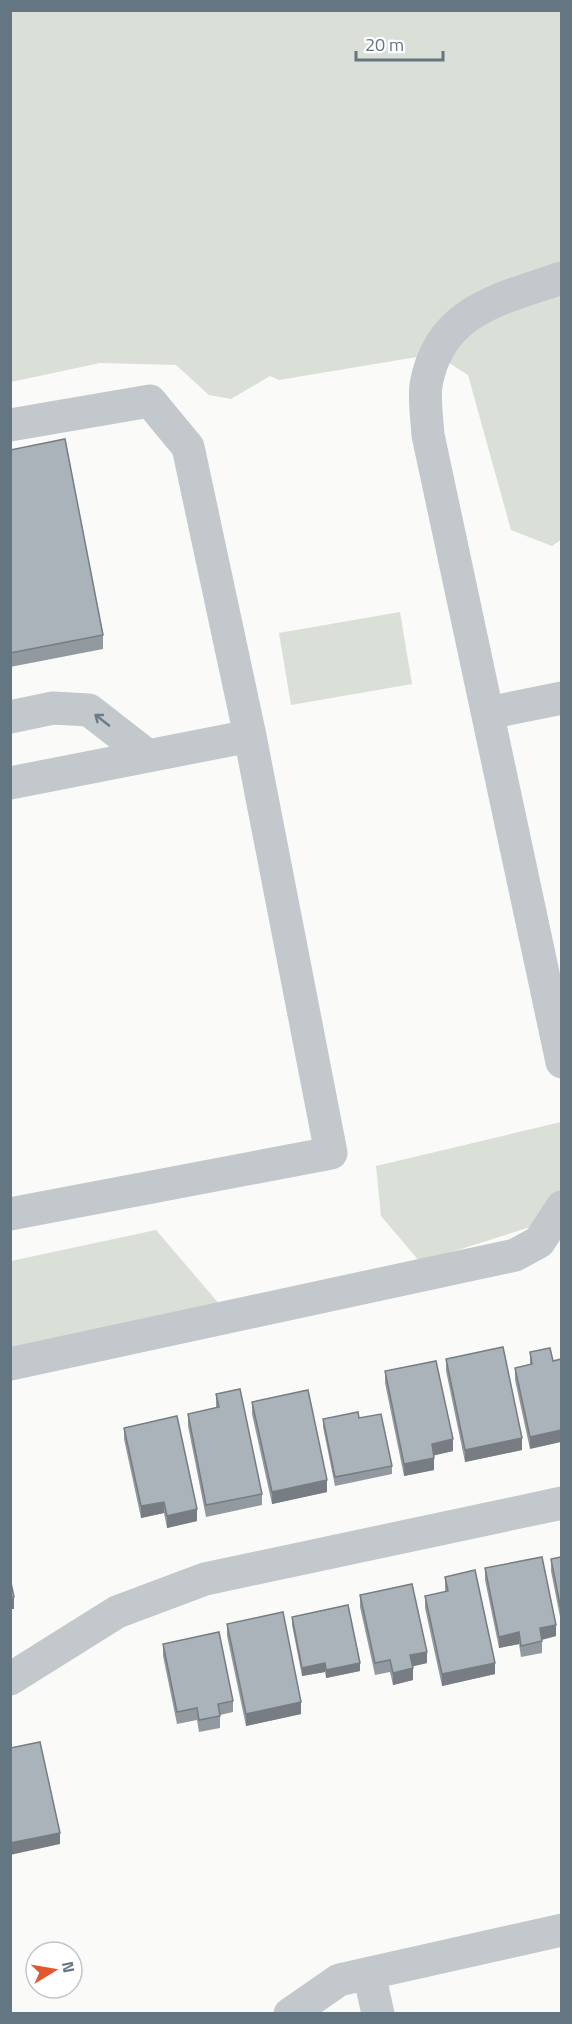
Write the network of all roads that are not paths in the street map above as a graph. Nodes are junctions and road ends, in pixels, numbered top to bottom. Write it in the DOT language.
graph roads {
  1 [pos="561,278"];
  2 [pos="10,425"];
  3 [pos="561,698"];
  4 [pos="488,713"];
  5 [pos="10,717"];
  6 [pos="250,736"];
  7 [pos="148,756"];
  8 [pos="10,783"];
  9 [pos="561,1062"];
  10 [pos="561,1208"];
  11 [pos="10,1214"];
  12 [pos="10,1364"];
  13 [pos="561,1503"];
  14 [pos="10,1679"];
  15 [pos="561,1930"];
  16 [pos="369,1973"];
  17 [pos="290,2013"];
  18 [pos="378,2013"];
  1 -- 4 [label="street"];
  2 -- 6 [label="street"];
  3 -- 4 [label="street"];
  4 -- 9 [label="street"];
  7 -- 5 [label="street, one-way"];
  6 -- 7 [label="street"];
  6 -- 11 [label="street"];
  7 -- 8 [label="street"];
  10 -- 12 [label="street"];
  13 -- 14 [label="street"];
  15 -- 16 [label="street"];
  16 -- 17 [label="street"];
  16 -- 18 [label="street"];
}
